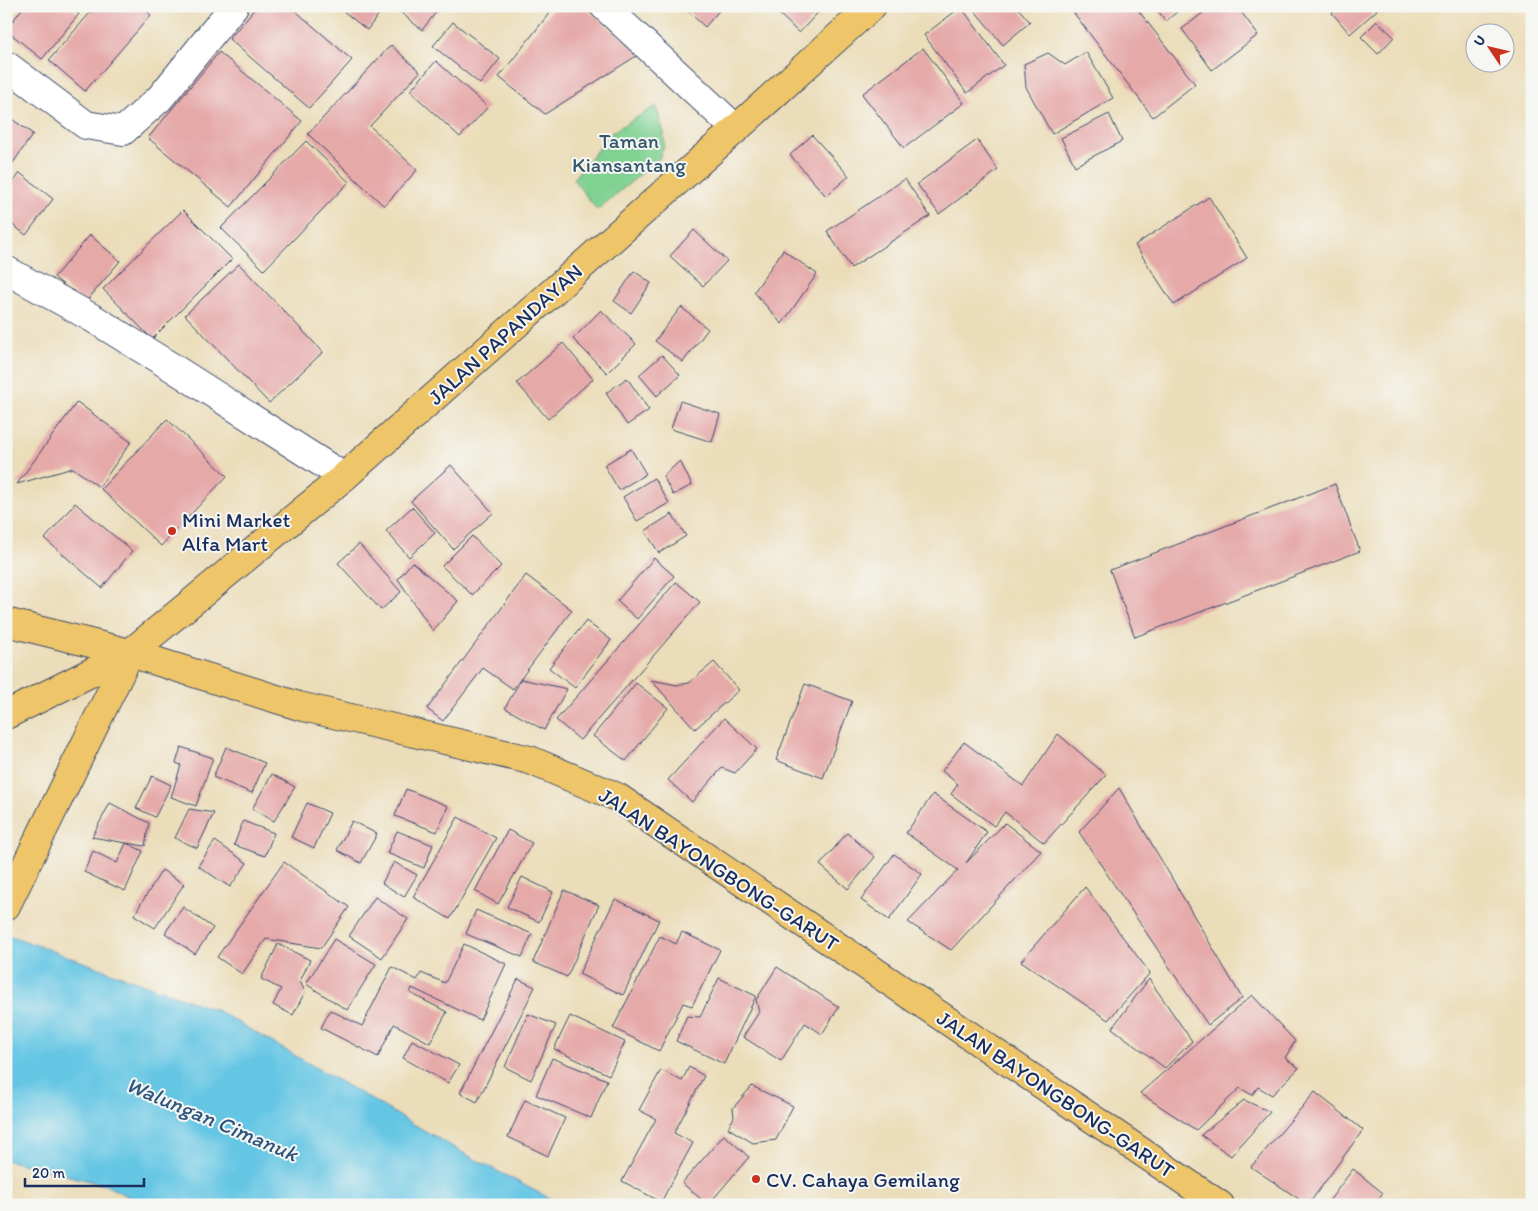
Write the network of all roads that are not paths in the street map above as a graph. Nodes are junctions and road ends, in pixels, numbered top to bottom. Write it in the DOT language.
graph roads {
  1 [pos="234,6"];
  2 [pos="604,6"];
  3 [pos="872,6"];
  4 [pos="6,65"];
  5 [pos="736,129"];
  6 [pos="6,270"];
  7 [pos="344,477"];
  8 [pos="6,622"];
  9 [pos="130,653"];
  10 [pos="6,715"];
  11 [pos="6,906"];
  12 [pos="1220,1205"];
  1 -- 4 [label="street"];
  2 -- 5 [label="street"];
  3 -- 5 [label="main road, JALAN PAPANDAYAN"];
  5 -- 7 [label="main road, JALAN PAPANDAYAN"];
  6 -- 7 [label="street"];
  7 -- 9 [label="main road, JALAN PAPANDAYAN"];
  8 -- 9 [label="main road, JALAN BAYONGBONG-GARUT"];
  9 -- 10 [label="main road"];
  9 -- 11 [label="main road"];
  9 -- 12 [label="main road, JALAN BAYONGBONG-GARUT"];
}
